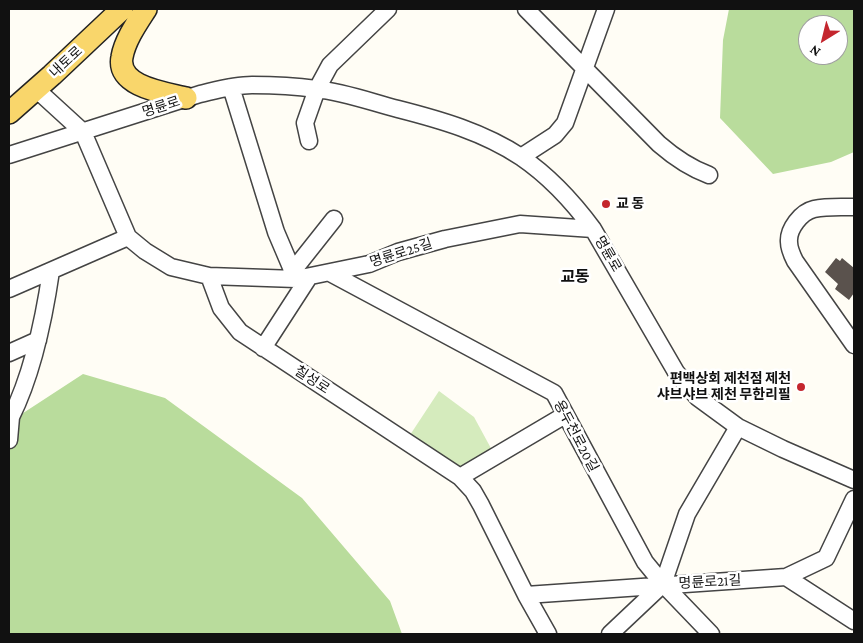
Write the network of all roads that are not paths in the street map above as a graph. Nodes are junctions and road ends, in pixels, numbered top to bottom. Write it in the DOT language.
graph roads {
  1 [pos="122,9"];
  2 [pos="146,9"];
  3 [pos="388,9"];
  4 [pos="526,9"];
  5 [pos="606,9"];
  6 [pos="584,68"];
  7 [pos="231,86"];
  8 [pos="36,89"];
  9 [pos="317,89"];
  10 [pos="186,98"];
  11 [pos="9,113"];
  12 [pos="83,132"];
  13 [pos="309,141"];
  14 [pos="9,155"];
  15 [pos="521,157"];
  16 [pos="709,175"];
  17 [pos="854,207"];
  18 [pos="334,219"];
  19 [pos="594,229"];
  20 [pos="128,237"];
  21 [pos="51,271"];
  22 [pos="330,273"];
  23 [pos="209,276"];
  24 [pos="299,276"];
  25 [pos="9,290"];
  26 [pos="38,340"];
  27 [pos="854,345"];
  28 [pos="263,348"];
  29 [pos="9,352"];
  30 [pos="565,415"];
  31 [pos="10,417"];
  32 [pos="738,427"];
  33 [pos="9,440"];
  34 [pos="460,477"];
  35 [pos="854,480"];
  36 [pos="854,499"];
  37 [pos="786,577"];
  38 [pos="664,584"];
  39 [pos="526,595"];
  40 [pos="853,614"];
  41 [pos="548,634"];
  42 [pos="610,634"];
  43 [pos="711,634"];
  1 -- 8 [label="main road, 내토로"];
  2 -- 10 [label="main road"];
  3 -- 9 [label="street"];
  4 -- 6 [label="street"];
  5 -- 6 [label="street"];
  6 -- 15 [label="street"];
  6 -- 16 [label="street"];
  7 -- 9 [label="street, 명륜로"];
  7 -- 10 [label="street, 명륜로"];
  7 -- 24 [label="street"];
  8 -- 11 [label="main road, 내토로"];
  8 -- 12 [label="street"];
  9 -- 13 [label="street"];
  9 -- 15 [label="street, 명륜로"];
  10 -- 12 [label="street, 명륜로"];
  12 -- 14 [label="street, 명륜로"];
  12 -- 20 [label="street"];
  15 -- 19 [label="street, 명륜로"];
  17 -- 27 [label="street"];
  18 -- 24 [label="street"];
  19 -- 22 [label="street, 명륜로25길"];
  19 -- 32 [label="street, 명륜로"];
  20 -- 21 [label="street"];
  20 -- 23 [label="street"];
  21 -- 25 [label="street"];
  21 -- 26 [label="street"];
  22 -- 24 [label="street, 명륜로25길"];
  22 -- 30 [label="street, 용두천로20길"];
  23 -- 24 [label="street, 명륜로25길"];
  23 -- 28 [label="street, 칠성로"];
  24 -- 28 [label="street"];
  26 -- 29 [label="street"];
  26 -- 31 [label="street"];
  28 -- 34 [label="street, 칠성로"];
  30 -- 34 [label="street"];
  30 -- 38 [label="street, 용두천로20길"];
  31 -- 33 [label="street"];
  32 -- 35 [label="street, 명륜로"];
  32 -- 38 [label="street"];
  34 -- 39 [label="street, 칠성로"];
  36 -- 37 [label="street, 명륜로21길"];
  37 -- 38 [label="street, 명륜로21길"];
  37 -- 40 [label="street"];
  38 -- 39 [label="street, 명륜로21길"];
  38 -- 42 [label="street"];
  38 -- 43 [label="street, 용두천로20길"];
  39 -- 41 [label="street, 칠성로"];
}
